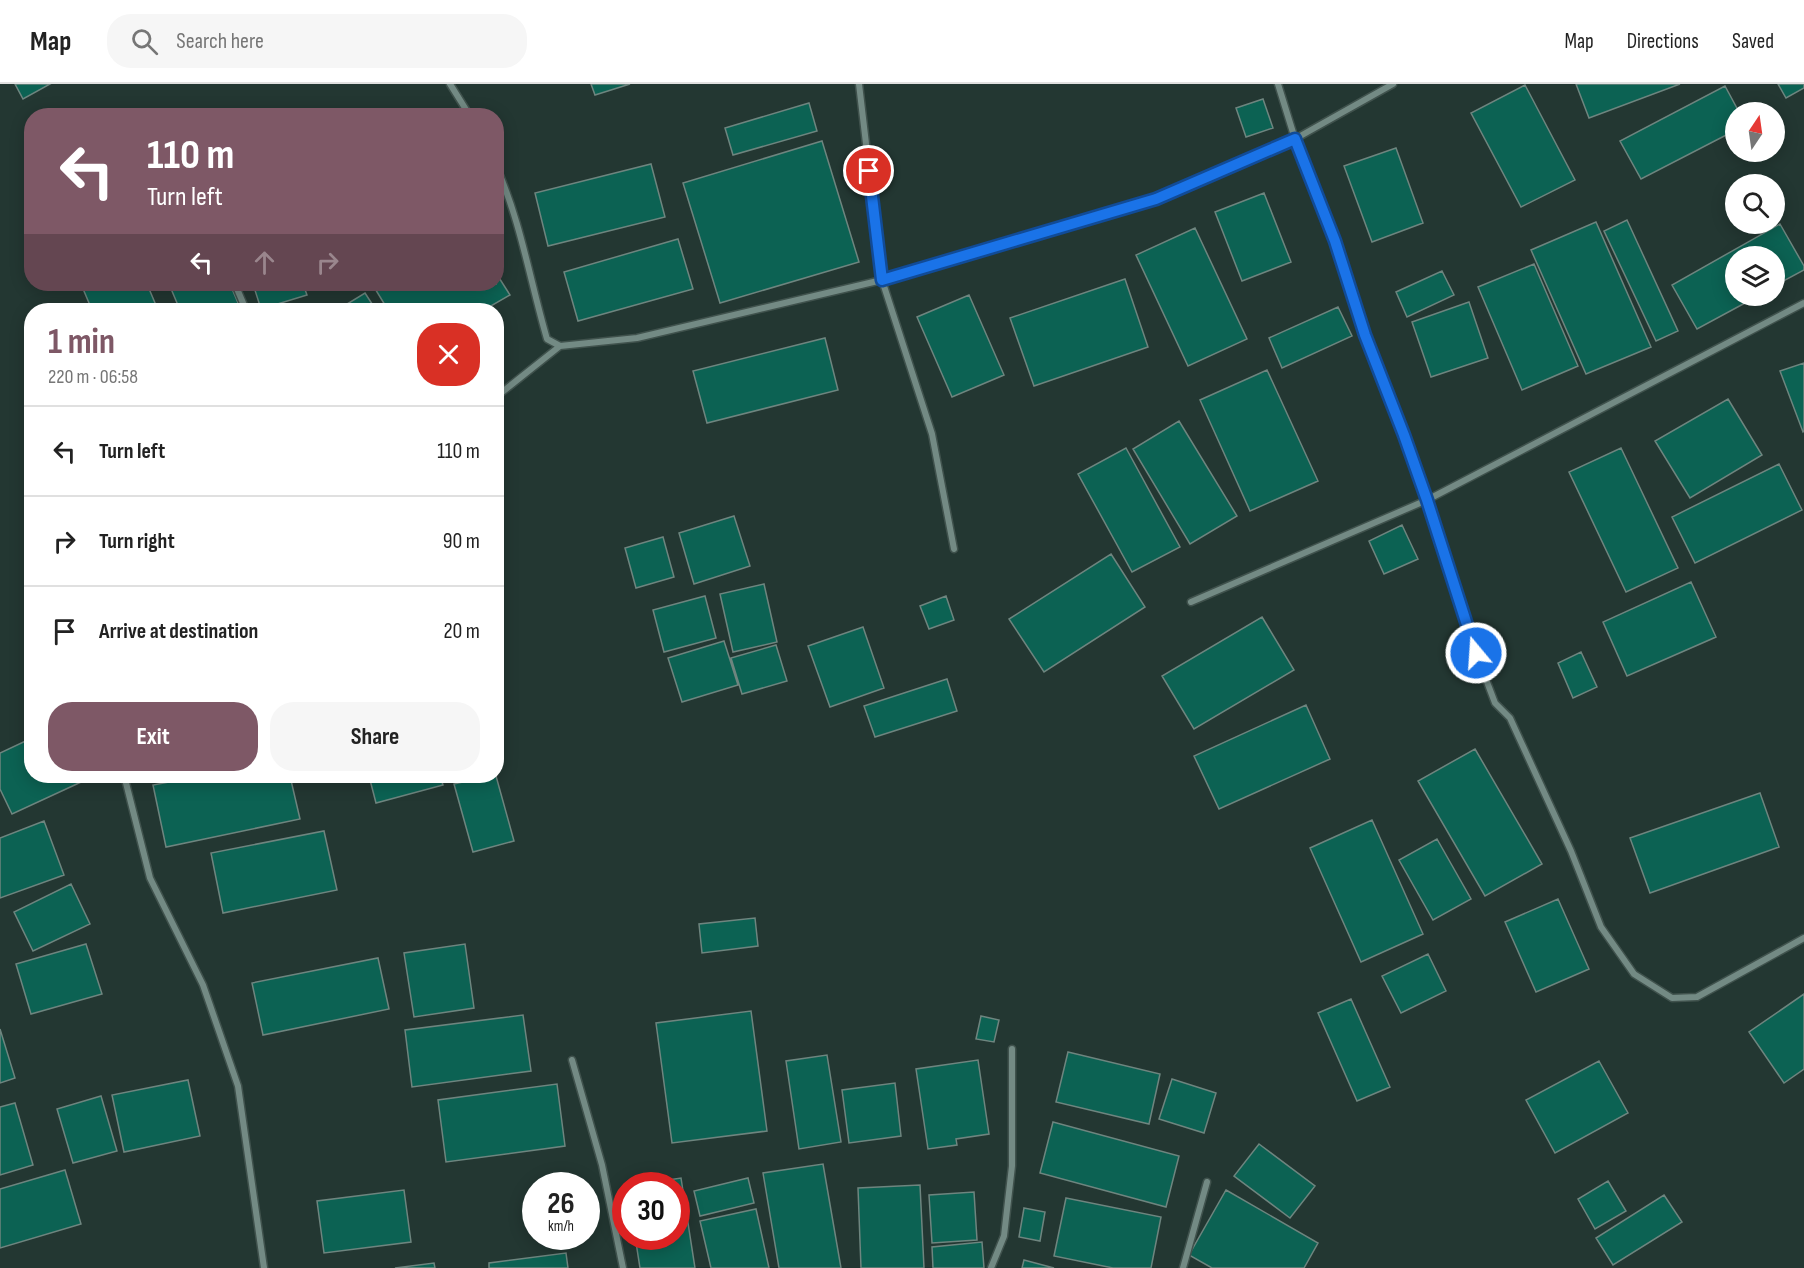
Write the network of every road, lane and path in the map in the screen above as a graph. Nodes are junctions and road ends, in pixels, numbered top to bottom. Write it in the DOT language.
graph roads {
  1 [pos="450,84"];
  2 [pos="859,84"];
  3 [pos="1278,84"];
  4 [pos="1393,84"];
  5 [pos="465,108"];
  6 [pos="1295,139"];
  7 [pos="504,183"];
  8 [pos="882,280"];
  9 [pos="1804,303"];
  10 [pos="560,346"];
  11 [pos="504,390"];
  12 [pos="1427,500"];
  13 [pos="954,549"];
  14 [pos="1191,602"];
  15 [pos="126,783"];
  16 [pos="1804,938"];
  17 [pos="1012,1049"];
  18 [pos="572,1060"];
  19 [pos="1207,1182"];
  20 [pos="264,1268"];
  21 [pos="623,1268"];
  22 [pos="991,1268"];
  23 [pos="1183,1268"];
  1 -- 5 [label="street"];
  2 -- 8 [label="street"];
  3 -- 6 [label="street"];
  4 -- 6 [label="street"];
  6 -- 8 [label="street"];
  6 -- 12 [label="street"];
  7 -- 10 [label="street"];
  8 -- 10 [label="street"];
  8 -- 13 [label="street"];
  9 -- 12 [label="street"];
  10 -- 11 [label="street"];
  12 -- 14 [label="street"];
  12 -- 16 [label="street"];
  15 -- 20 [label="street"];
  17 -- 22 [label="street"];
  18 -- 21 [label="street"];
  19 -- 23 [label="street"];
}
